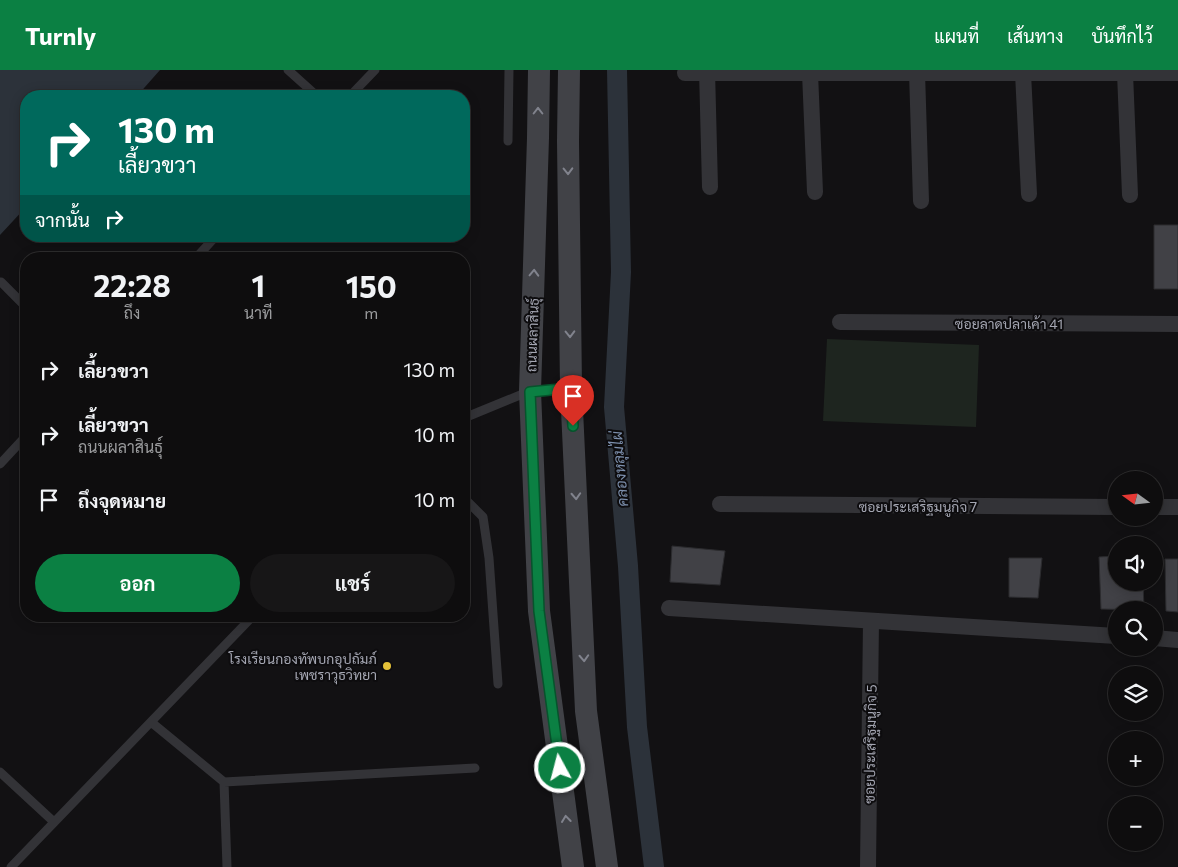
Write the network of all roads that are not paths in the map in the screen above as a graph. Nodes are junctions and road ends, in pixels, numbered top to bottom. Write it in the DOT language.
graph roads {
  1 [pos="288,70"];
  2 [pos="375,70"];
  3 [pos="509,70"];
  4 [pos="539,70"];
  5 [pos="568,70"];
  6 [pos="707,71"];
  7 [pos="776,72"];
  8 [pos="848,72"];
  9 [pos="918,72"];
  10 [pos="685,73"];
  11 [pos="810,73"];
  12 [pos="1023,73"];
  13 [pos="1125,73"];
  14 [pos="1178,73"];
  15 [pos="310,90"];
  16 [pos="356,90"];
  17 [pos="508,140"];
  18 [pos="710,187"];
  19 [pos="815,192"];
  20 [pos="1029,194"];
  21 [pos="1130,195"];
  22 [pos="921,201"];
  23 [pos="1,282"];
  24 [pos="20,301"];
  25 [pos="840,322"];
  26 [pos="1178,324"];
  27 [pos="571,388"];
  28 [pos="530,392"];
  29 [pos="470,416"];
  30 [pos="20,442"];
  31 [pos="0,464"];
  32 [pos="470,504"];
  33 [pos="720,504"];
  34 [pos="1108,506"];
  35 [pos="1163,507"];
  36 [pos="1178,507"];
  37 [pos="668,608"];
  38 [pos="871,621"];
  39 [pos="247,622"];
  40 [pos="1108,636"];
  41 [pos="1163,639"];
  42 [pos="1178,640"];
  43 [pos="498,684"];
  44 [pos="151,722"];
  45 [pos="475,768"];
  46 [pos="0,772"];
  47 [pos="224,782"];
  48 [pos="54,822"];
  49 [pos="11,867"];
  50 [pos="227,867"];
  51 [pos="573,867"];
  52 [pos="607,867"];
  53 [pos="868,867"];
  1 -- 15 [label="lane"];
  2 -- 16 [label="lane"];
  3 -- 17 [label="lane"];
  28 -- 4 [label="main road, ถนนผลาสินธุ์, one-way"];
  5 -- 27 [label="main road, one-way"];
  6 -- 7 [label="street"];
  6 -- 10 [label="street"];
  6 -- 18 [label="street"];
  7 -- 11 [label="street"];
  8 -- 9 [label="street"];
  8 -- 11 [label="street"];
  9 -- 12 [label="street"];
  9 -- 22 [label="street"];
  11 -- 19 [label="street"];
  12 -- 13 [label="street"];
  12 -- 20 [label="street"];
  13 -- 14 [label="street"];
  13 -- 21 [label="street"];
  23 -- 24 [label="lane"];
  25 -- 26 [label="street, ซอยลาดปลาเค้า 41"];
  27 -- 28 [label="lane"];
  27 -- 52 [label="main road, one-way"];
  28 -- 29 [label="lane"];
  51 -- 28 [label="main road, ถนนผลาสินธุ์, one-way"];
  30 -- 31 [label="lane"];
  32 -- 43 [label="lane"];
  33 -- 34 [label="street, ซอยประเสริฐมนูกิจ 7"];
  35 -- 36 [label="street"];
  37 -- 38 [label="street"];
  38 -- 40 [label="street"];
  38 -- 53 [label="street, ซอยประเสริฐมนูกิจ 5"];
  39 -- 44 [label="lane"];
  41 -- 42 [label="street"];
  44 -- 47 [label="lane"];
  44 -- 48 [label="lane"];
  45 -- 47 [label="lane"];
  46 -- 48 [label="lane"];
  47 -- 50 [label="lane"];
  48 -- 49 [label="lane"];
}
